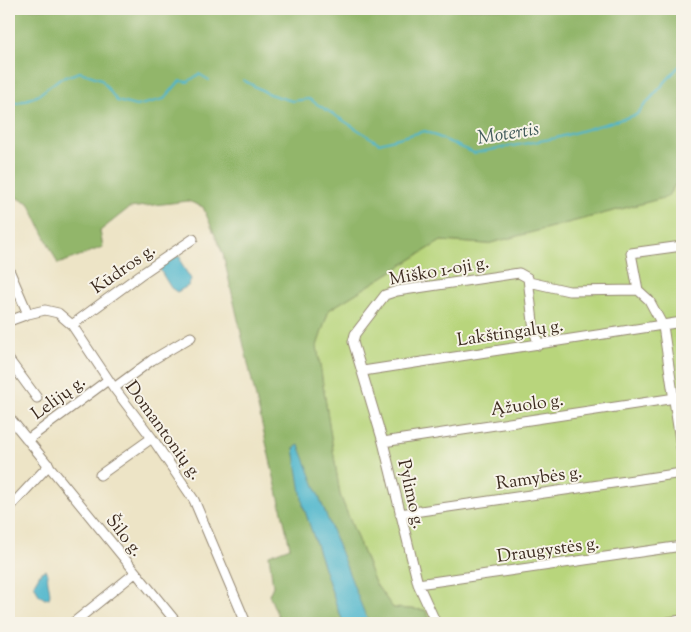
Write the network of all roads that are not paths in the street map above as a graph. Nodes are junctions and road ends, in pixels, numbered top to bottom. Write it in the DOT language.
graph roads {
  1 [pos="194,239"];
  2 [pos="682,246"];
  3 [pos="9,270"];
  4 [pos="527,279"];
  5 [pos="638,290"];
  6 [pos="28,314"];
  7 [pos="9,321"];
  8 [pos="682,322"];
  9 [pos="72,325"];
  10 [pos="663,326"];
  11 [pos="190,337"];
  12 [pos="539,345"];
  13 [pos="9,360"];
  14 [pos="362,371"];
  15 [pos="111,384"];
  16 [pos="37,398"];
  17 [pos="679,398"];
  18 [pos="9,417"];
  19 [pos="152,438"];
  20 [pos="28,440"];
  21 [pos="383,442"];
  22 [pos="682,454"];
  23 [pos="49,465"];
  24 [pos="682,473"];
  25 [pos="100,475"];
  26 [pos="9,508"];
  27 [pos="400,514"];
  28 [pos="682,546"];
  29 [pos="135,573"];
  30 [pos="418,584"];
  31 [pos="682,620"];
  32 [pos="73,623"];
  33 [pos="177,623"];
  34 [pos="246,623"];
  35 [pos="436,623"];
  36 [pos="661,623"];
  1 -- 9 [label="street, Kūdros g."];
  2 -- 5 [label="street"];
  3 -- 6 [label="street"];
  4 -- 5 [label="street, Miško 1-oji g."];
  4 -- 12 [label="street"];
  4 -- 14 [label="street, Miško 1-oji g."];
  5 -- 10 [label="street"];
  6 -- 7 [label="street, Domantonių g."];
  6 -- 9 [label="street, Domantonių g."];
  8 -- 10 [label="street, Lakštingalų g."];
  9 -- 15 [label="street, Domantonių g."];
  10 -- 12 [label="street, Lakštingalų g."];
  10 -- 17 [label="street"];
  11 -- 15 [label="street, Lelijų g."];
  12 -- 14 [label="street, Lakštingalų g."];
  13 -- 16 [label="street"];
  14 -- 21 [label="street, Pylimo g."];
  15 -- 19 [label="street, Domantonių g."];
  15 -- 20 [label="street, Lelijų g."];
  17 -- 21 [label="street, Ąžuolo g."];
  17 -- 22 [label="street"];
  18 -- 20 [label="street, Šilo g."];
  19 -- 25 [label="street"];
  19 -- 34 [label="street, Domantonių g."];
  20 -- 23 [label="street, Šilo g."];
  21 -- 27 [label="street, Pylimo g."];
  23 -- 26 [label="street"];
  23 -- 29 [label="street, Šilo g."];
  24 -- 27 [label="street, Ramybės g."];
  27 -- 30 [label="street, Pylimo g."];
  28 -- 30 [label="street, Draugystės g."];
  29 -- 32 [label="street"];
  29 -- 33 [label="street, Šilo g."];
  30 -- 35 [label="street, Pylimo g."];
  31 -- 36 [label="street"];
}
